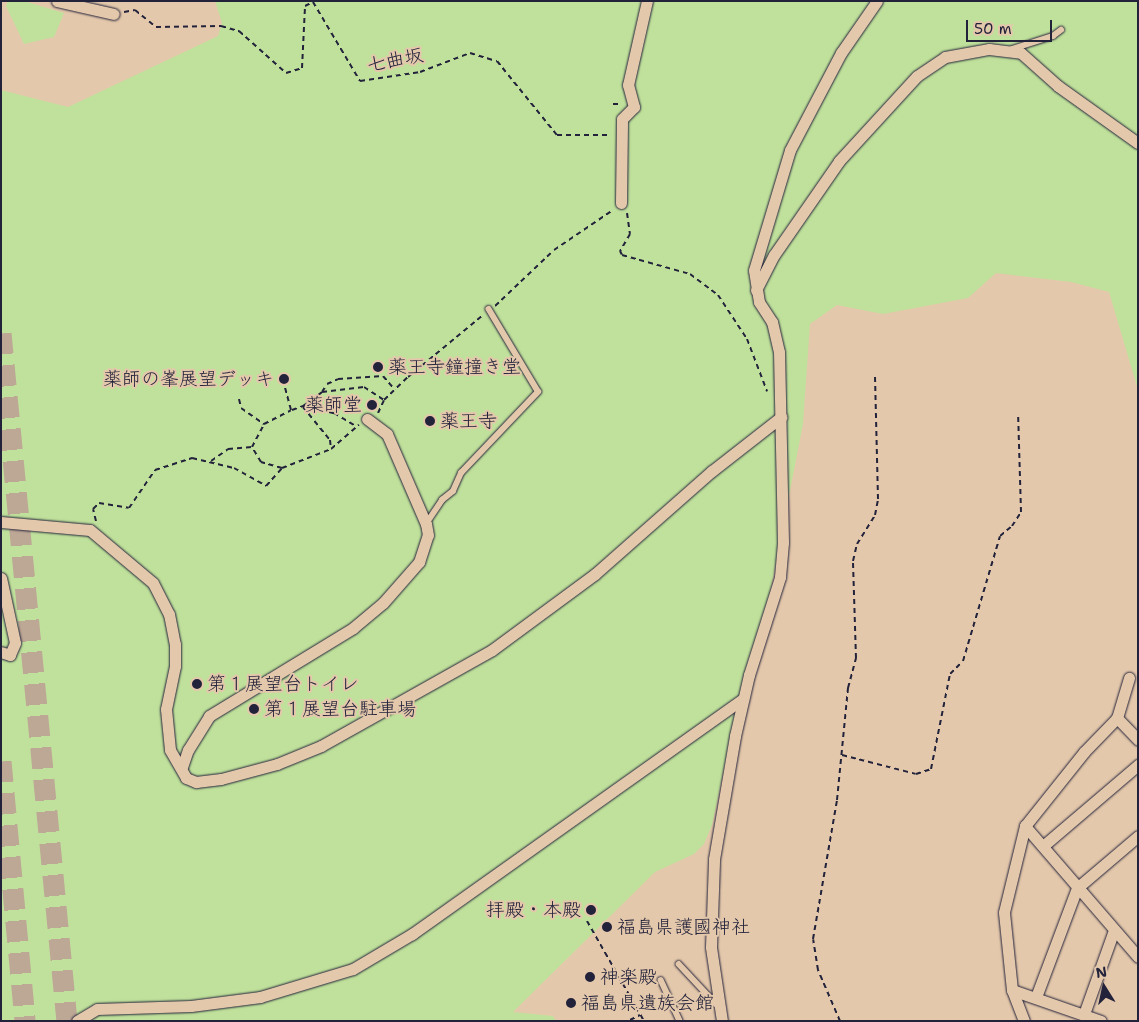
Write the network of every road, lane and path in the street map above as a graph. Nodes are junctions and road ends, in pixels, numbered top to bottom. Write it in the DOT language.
graph roads {
  1 [pos="58,1"];
  2 [pos="647,1"];
  3 [pos="877,1"];
  4 [pos="114,14"];
  5 [pos="1061,30"];
  6 [pos="1009,50"];
  7 [pos="613,104"];
  8 [pos="624,104"];
  9 [pos="620,135"];
  10 [pos="1138,142"];
  11 [pos="621,203"];
  12 [pos="756,290"];
  13 [pos="489,310"];
  14 [pos="875,374"];
  15 [pos="286,388"];
  16 [pos="395,390"];
  17 [pos="322,392"];
  18 [pos="769,397"];
  19 [pos="239,399"];
  20 [pos="384,400"];
  21 [pos="303,406"];
  22 [pos="291,410"];
  23 [pos="1018,412"];
  24 [pos="781,417"];
  25 [pos="367,419"];
  26 [pos="264,424"];
  27 [pos="357,427"];
  28 [pos="252,447"];
  29 [pos="331,449"];
  30 [pos="210,462"];
  31 [pos="282,468"];
  32 [pos="1,522"];
  33 [pos="426,524"];
  34 [pos="90,530"];
  35 [pos="1,578"];
  36 [pos="1,652"];
  37 [pos="1129,678"];
  38 [pos="744,699"];
  39 [pos="1117,718"];
  40 [pos="1138,740"];
  41 [pos="842,756"];
  42 [pos="1138,765"];
  43 [pos="182,767"];
  44 [pos="1025,826"];
  45 [pos="1138,836"];
  46 [pos="1043,846"];
  47 [pos="1077,888"];
  48 [pos="587,921"];
  49 [pos="1114,930"];
  50 [pos="1138,957"];
  51 [pos="679,964"];
  52 [pos="661,980"];
  53 [pos="1012,990"];
  54 [pos="1036,997"];
  55 [pos="719,1007"];
  56 [pos="1084,1014"];
  57 [pos="640,1015"];
  58 [pos="630,1020"];
  59 [pos="77,1021"];
  60 [pos="644,1021"];
  61 [pos="680,1021"];
  62 [pos="722,1021"];
  63 [pos="840,1021"];
  64 [pos="1024,1021"];
  65 [pos="1101,1021"];
  1 -- 4 [label="street"];
  2 -- 9 [label="street"];
  3 -- 12 [label="street"];
  4 -- 9 [label="path, 七曲坂"];
  5 -- 6 [label="lane"];
  6 -- 10 [label="street"];
  6 -- 12 [label="street"];
  7 -- 8 [label="path"];
  9 -- 11 [label="street"];
  11 -- 13 [label="path"];
  11 -- 18 [label="path"];
  12 -- 24 [label="street"];
  13 -- 16 [label="path"];
  13 -- 33 [label="lane"];
  14 -- 41 [label="path"];
  15 -- 22 [label="path"];
  16 -- 17 [label="path"];
  16 -- 20 [label="path"];
  17 -- 20 [label="path"];
  17 -- 21 [label="path"];
  19 -- 26 [label="path"];
  20 -- 25 [label="path"];
  21 -- 22 [label="path"];
  21 -- 27 [label="path"];
  21 -- 29 [label="path"];
  22 -- 26 [label="path"];
  23 -- 41 [label="path"];
  24 -- 38 [label="street"];
  24 -- 43 [label="street"];
  25 -- 27 [label="path"];
  25 -- 33 [label="street"];
  26 -- 28 [label="path"];
  27 -- 29 [label="path"];
  28 -- 30 [label="path"];
  28 -- 31 [label="path"];
  29 -- 31 [label="path"];
  30 -- 31 [label="path"];
  30 -- 34 [label="path"];
  32 -- 34 [label="street"];
  33 -- 43 [label="street"];
  34 -- 43 [label="street"];
  35 -- 36 [label="street"];
  37 -- 39 [label="street"];
  38 -- 55 [label="street"];
  38 -- 59 [label="street"];
  39 -- 40 [label="street"];
  39 -- 44 [label="street"];
  41 -- 63 [label="path"];
  42 -- 46 [label="street"];
  44 -- 46 [label="street"];
  44 -- 53 [label="street"];
  45 -- 47 [label="street"];
  46 -- 47 [label="street"];
  47 -- 49 [label="street"];
  47 -- 54 [label="street"];
  48 -- 57 [label="path"];
  49 -- 50 [label="street"];
  49 -- 56 [label="street"];
  51 -- 55 [label="lane"];
  52 -- 61 [label="lane"];
  53 -- 54 [label="street"];
  53 -- 64 [label="street"];
  54 -- 56 [label="street"];
  55 -- 62 [label="street"];
  56 -- 65 [label="street"];
  57 -- 58 [label="path"];
  57 -- 60 [label="path"];
}
